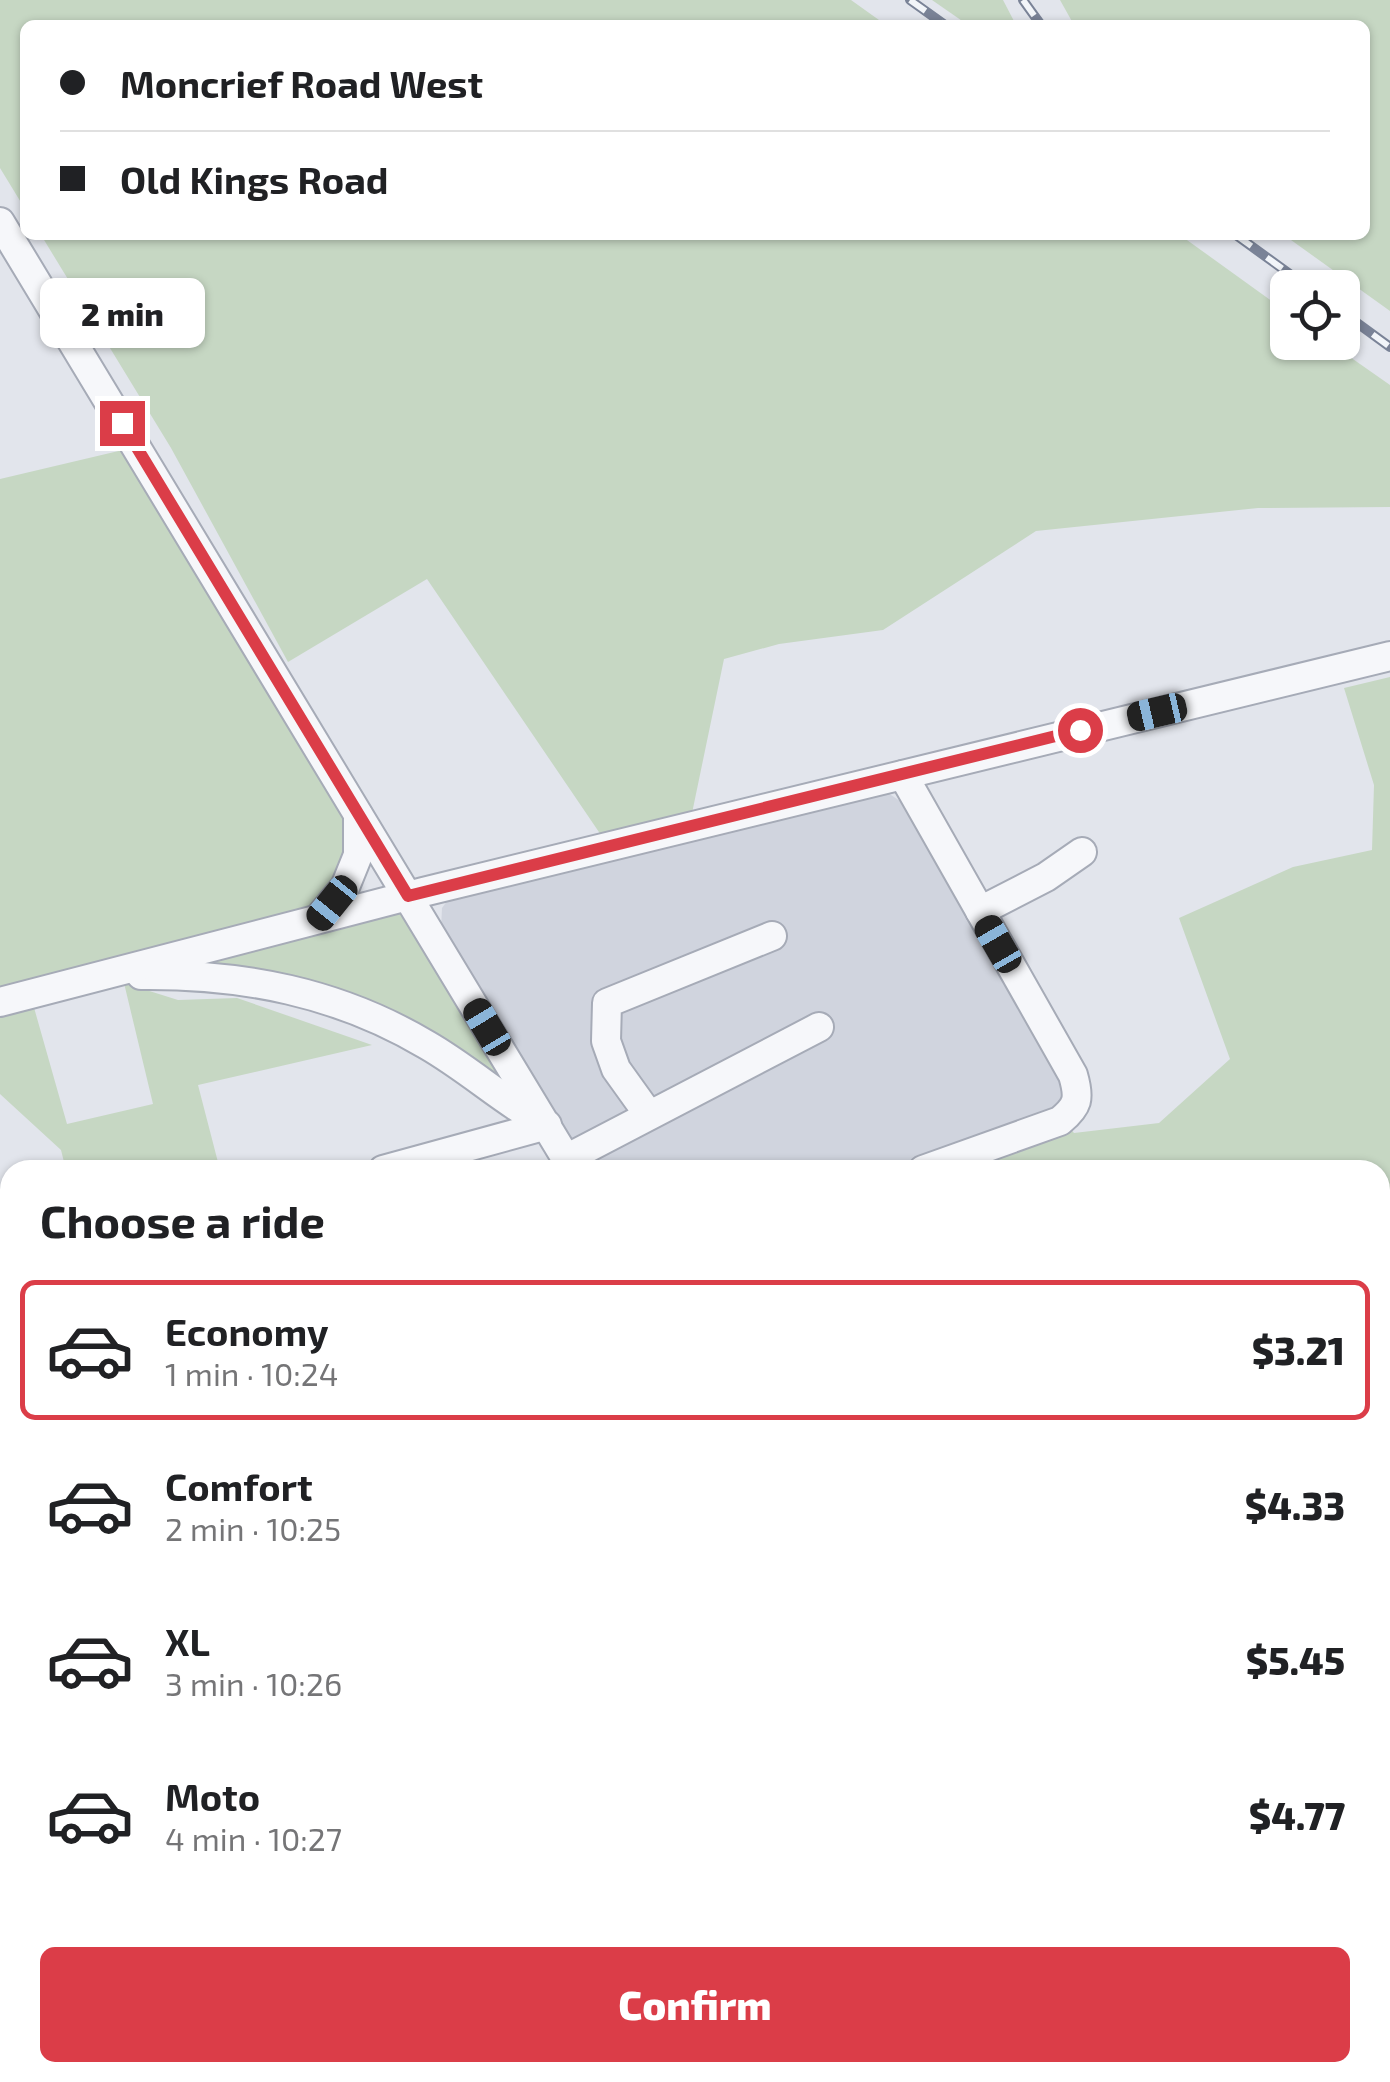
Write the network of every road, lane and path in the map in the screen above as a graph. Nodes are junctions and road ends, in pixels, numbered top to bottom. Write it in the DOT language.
graph roads {
  1 [pos="0,222"];
  2 [pos="12,263"];
  3 [pos="1390,656"];
  4 [pos="904,776"];
  5 [pos="358,814"];
  6 [pos="1082,852"];
  7 [pos="408,896"];
  8 [pos="980,911"];
  9 [pos="319,918"];
  10 [pos="772,936"];
  11 [pos="97,976"];
  12 [pos="0,1002"];
  13 [pos="819,1027"];
  14 [pos="648,1115"];
  15 [pos="546,1126"];
  16 [pos="420,1160"];
  17 [pos="567,1160"];
  18 [pos="576,1160"];
  19 [pos="952,1160"];
  1 -- 2 [label="street"];
  2 -- 5 [label="street"];
  3 -- 4 [label="street"];
  4 -- 7 [label="street"];
  4 -- 8 [label="street"];
  5 -- 7 [label="street"];
  5 -- 9 [label="street"];
  6 -- 8 [label="street"];
  7 -- 9 [label="street"];
  7 -- 15 [label="street"];
  8 -- 19 [label="street"];
  9 -- 11 [label="street"];
  10 -- 14 [label="street"];
  11 -- 12 [label="street"];
  11 -- 15 [label="street"];
  13 -- 14 [label="street"];
  14 -- 18 [label="street"];
  15 -- 16 [label="street"];
  15 -- 17 [label="street"];
}
